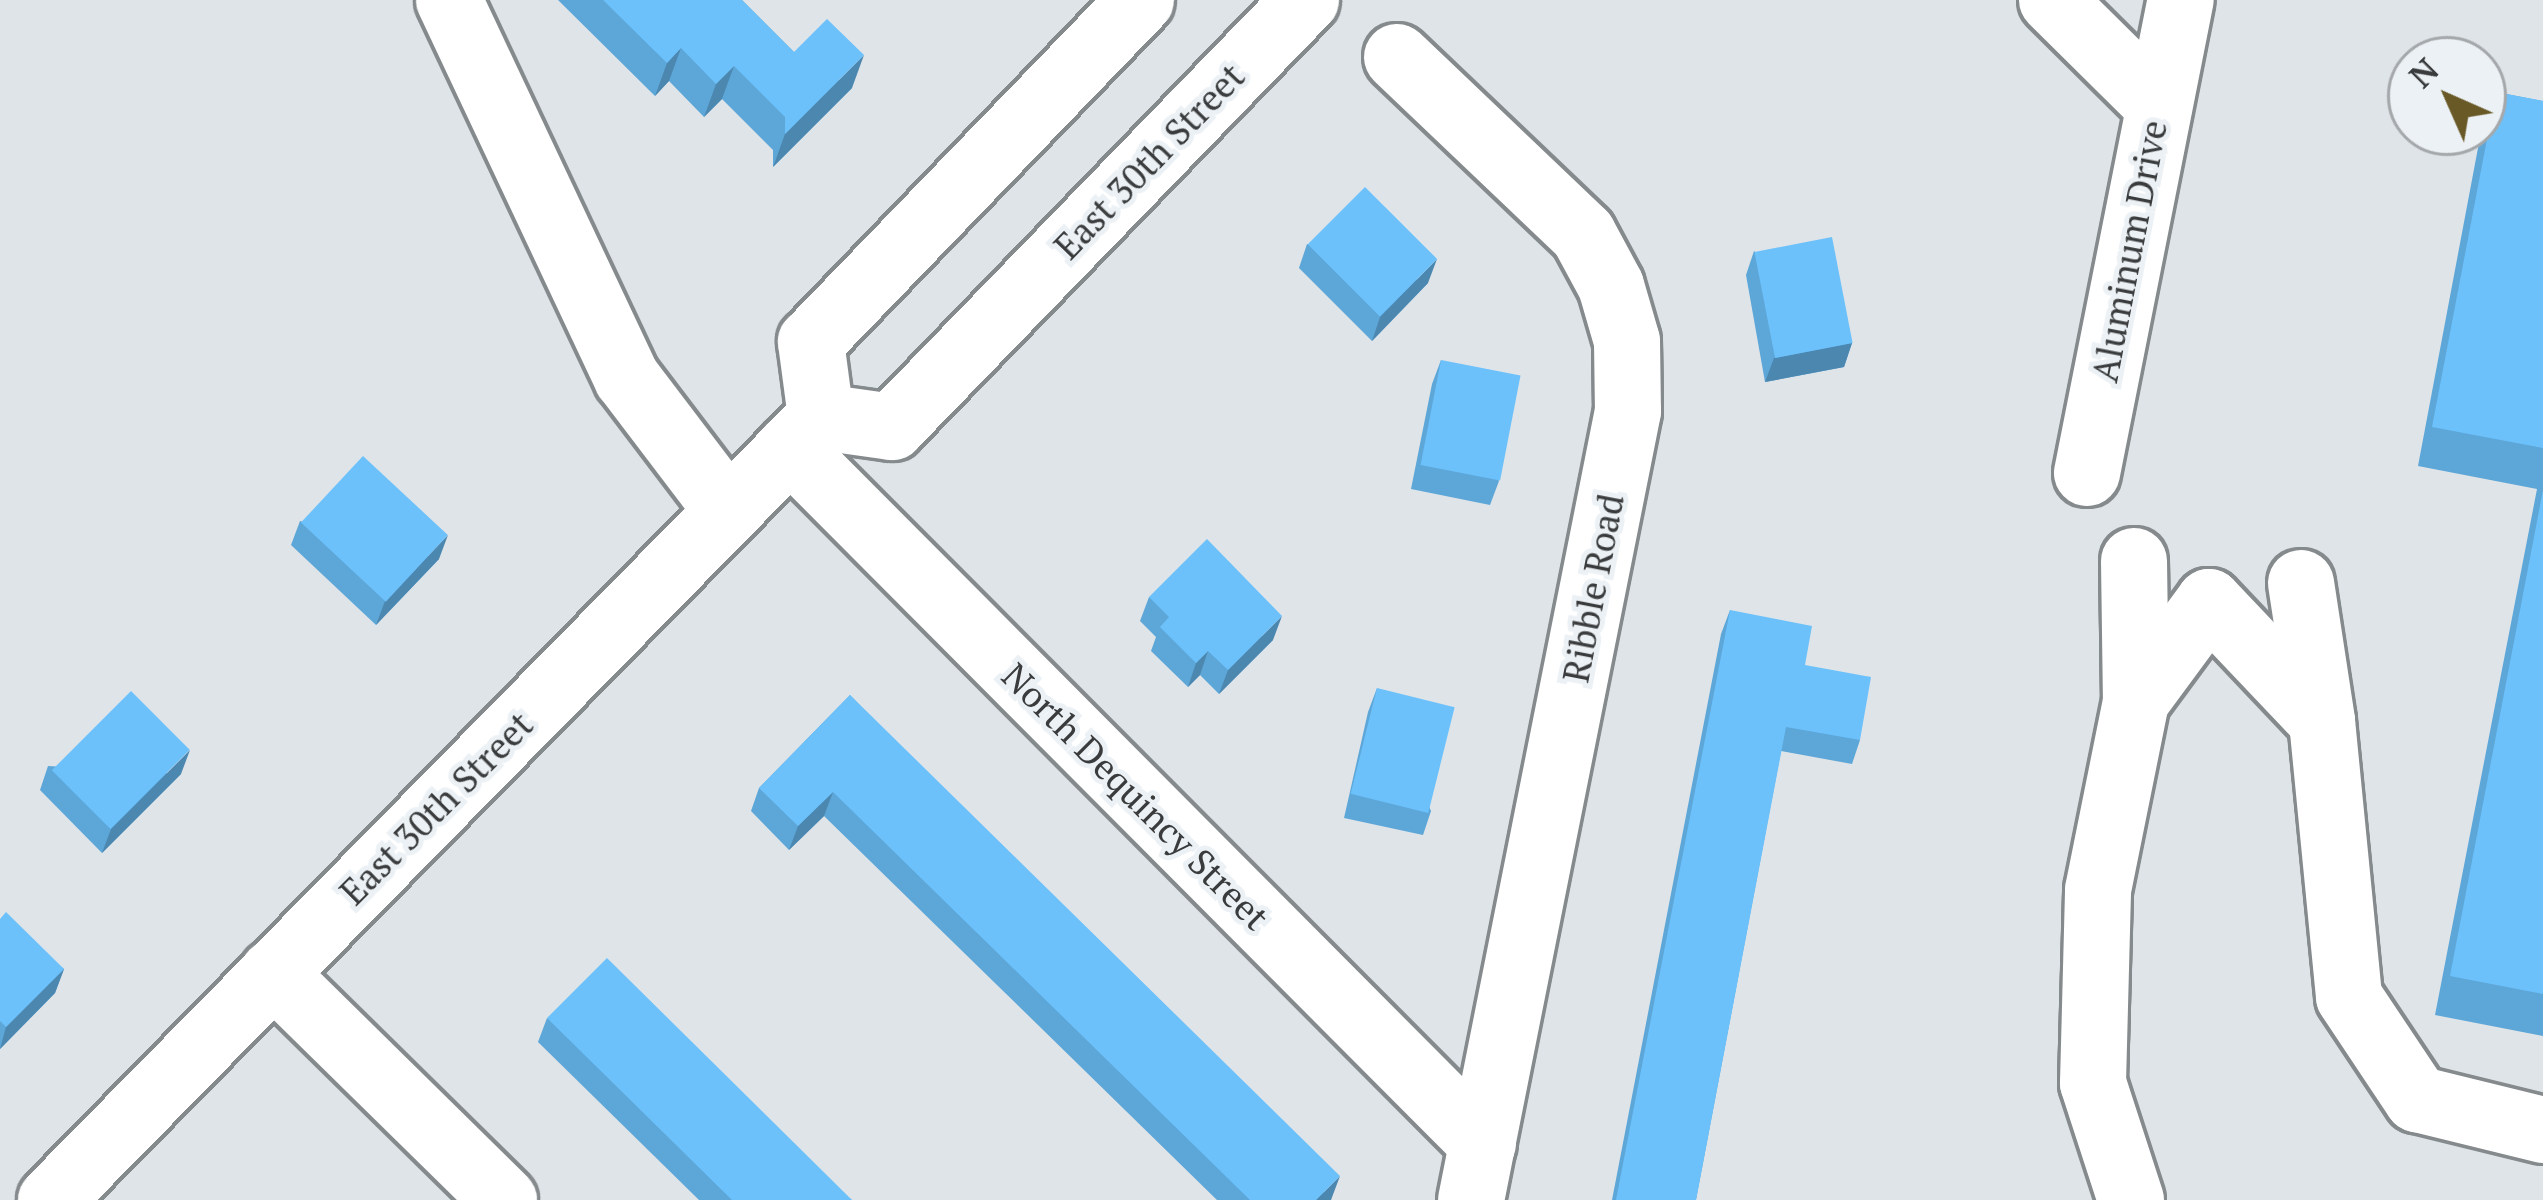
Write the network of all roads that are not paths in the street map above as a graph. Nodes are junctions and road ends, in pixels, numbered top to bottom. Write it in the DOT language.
graph roads {
  1 [pos="449,0"];
  2 [pos="1141,0"];
  3 [pos="1306,0"];
  4 [pos="2052,0"];
  5 [pos="2181,0"];
  6 [pos="1396,57"];
  7 [pos="2159,106"];
  8 [pos="805,432"];
  9 [pos="2087,473"];
  10 [pos="728,511"];
  11 [pos="2134,560"];
  12 [pos="2301,583"];
  13 [pos="2136,701"];
  14 [pos="2322,721"];
  15 [pos="273,974"];
  16 [pos="2543,1130"];
  17 [pos="1477,1172"];
  18 [pos="51,1200"];
  19 [pos="504,1200"];
  20 [pos="2132,1200"];
  1 -- 10 [label="street"];
  2 -- 8 [label="street"];
  3 -- 8 [label="street, East 30th Street"];
  4 -- 7 [label="street, Aluminum Drive"];
  5 -- 7 [label="street"];
  6 -- 17 [label="street, Ribble Road"];
  7 -- 9 [label="street, Aluminum Drive"];
  8 -- 10 [label="street, East 30th Street"];
  8 -- 17 [label="street, North Dequincy Street"];
  10 -- 15 [label="street, East 30th Street"];
  11 -- 13 [label="street"];
  12 -- 14 [label="street"];
  13 -- 14 [label="street"];
  13 -- 20 [label="street"];
  14 -- 16 [label="street"];
  15 -- 18 [label="street, East 30th Street"];
  15 -- 19 [label="street"];
}
